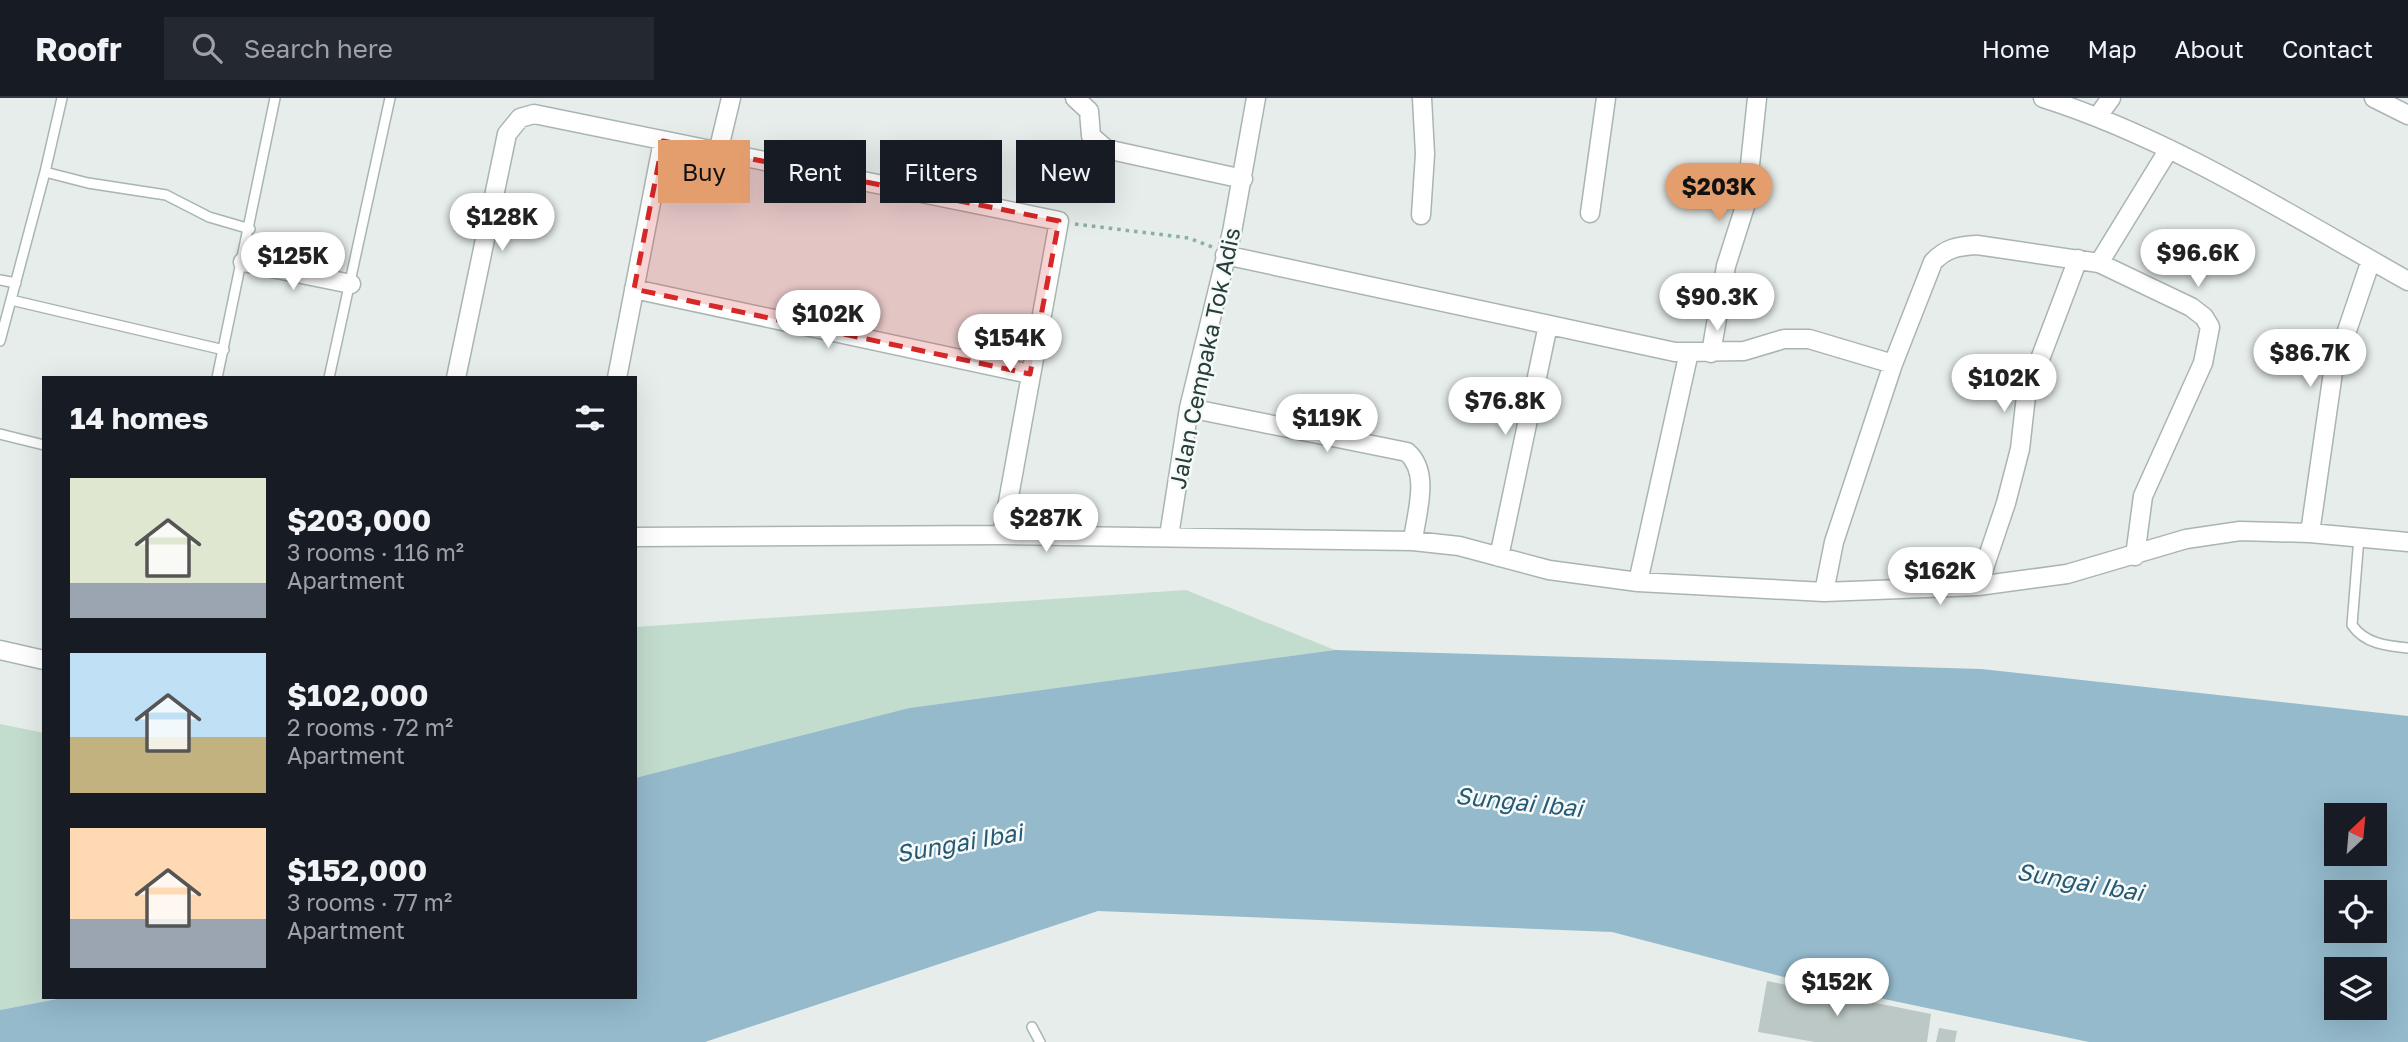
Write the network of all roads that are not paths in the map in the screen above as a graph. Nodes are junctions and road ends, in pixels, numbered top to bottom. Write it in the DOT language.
graph roads {
  1 [pos="62,98"];
  2 [pos="275,98"];
  3 [pos="390,98"];
  4 [pos="1075,98"];
  5 [pos="1256,98"];
  6 [pos="1422,98"];
  7 [pos="1606,98"];
  8 [pos="1757,98"];
  9 [pos="2043,98"];
  10 [pos="2111,98"];
  11 [pos="2374,98"];
  12 [pos="730,99"];
  13 [pos="2408,115"];
  14 [pos="2098,116"];
  15 [pos="658,140"];
  16 [pos="721,140"];
  17 [pos="2169,149"];
  18 [pos="750,158"];
  19 [pos="658,167"];
  20 [pos="45,172"];
  21 [pos="1241,188"];
  22 [pos="1590,213"];
  23 [pos="1421,215"];
  24 [pos="250,229"];
  25 [pos="1225,255"];
  26 [pos="2078,259"];
  27 [pos="2371,260"];
  28 [pos="243,262"];
  29 [pos="2099,263"];
  30 [pos="0,280"];
  31 [pos="2408,281"];
  32 [pos="16,283"];
  33 [pos="351,284"];
  34 [pos="634,289"];
  35 [pos="11,300"];
  36 [pos="1548,325"];
  37 [pos="0,341"];
  38 [pos="223,350"];
  39 [pos="1689,352"];
  40 [pos="1711,353"];
  41 [pos="1893,364"];
  42 [pos="1030,374"];
  43 [pos="217,376"];
  44 [pos="329,376"];
  45 [pos="457,376"];
  46 [pos="617,376"];
  47 [pos="1189,408"];
  48 [pos="0,434"];
  49 [pos="42,444"];
  50 [pos="2310,533"];
  51 [pos="1002,535"];
  52 [pos="1170,536"];
  53 [pos="637,537"];
  54 [pos="2359,537"];
  55 [pos="1413,541"];
  56 [pos="2408,541"];
  57 [pos="2135,556"];
  58 [pos="1499,557"];
  59 [pos="1638,582"];
  60 [pos="1978,586"];
  61 [pos="1824,592"];
  62 [pos="2408,649"];
  63 [pos="0,650"];
  64 [pos="42,660"];
  65 [pos="1032,1027"];
  66 [pos="1040,1042"];
  1 -- 20 [label="lane"];
  2 -- 24 [label="lane"];
  3 -- 33 [label="lane"];
  4 -- 21 [label="street"];
  5 -- 21 [label="street, Jalan Cempaka Tok Adis"];
  6 -- 23 [label="street"];
  7 -- 22 [label="street"];
  8 -- 40 [label="street"];
  9 -- 14 [label="street"];
  10 -- 14 [label="street"];
  11 -- 13 [label="street"];
  12 -- 16 [label="street"];
  14 -- 17 [label="street"];
  15 -- 45 [label="street"];
  17 -- 27 [label="street"];
  17 -- 29 [label="street"];
  18 -- 42 [label="street"];
  19 -- 34 [label="street"];
  20 -- 24 [label="lane"];
  20 -- 32 [label="lane"];
  21 -- 25 [label="street, Jalan Cempaka Tok Adis"];
  24 -- 28 [label="lane"];
  25 -- 36 [label="street"];
  25 -- 47 [label="street, Jalan Cempaka Tok Adis"];
  26 -- 29 [label="street"];
  26 -- 41 [label="street"];
  26 -- 60 [label="street"];
  27 -- 31 [label="street"];
  27 -- 50 [label="street"];
  28 -- 33 [label="street"];
  28 -- 38 [label="lane"];
  29 -- 57 [label="street"];
  30 -- 32 [label="lane"];
  32 -- 35 [label="lane"];
  33 -- 44 [label="lane"];
  34 -- 42 [label="street"];
  34 -- 46 [label="street"];
  35 -- 37 [label="lane"];
  35 -- 38 [label="lane"];
  36 -- 39 [label="street"];
  36 -- 58 [label="street"];
  38 -- 43 [label="lane"];
  39 -- 40 [label="street"];
  39 -- 59 [label="street"];
  40 -- 41 [label="street"];
  41 -- 61 [label="street"];
  42 -- 51 [label="street"];
  47 -- 52 [label="street, Jalan Cempaka Tok Adis"];
  47 -- 55 [label="street"];
  48 -- 49 [label="lane"];
  50 -- 54 [label="street"];
  50 -- 57 [label="street"];
  51 -- 52 [label="street"];
  51 -- 53 [label="street"];
  52 -- 55 [label="street"];
  54 -- 56 [label="street"];
  54 -- 62 [label="lane"];
  55 -- 58 [label="street"];
  57 -- 60 [label="street"];
  58 -- 59 [label="street"];
  59 -- 61 [label="street"];
  60 -- 61 [label="street"];
  63 -- 64 [label="street"];
  65 -- 66 [label="lane"];
}
